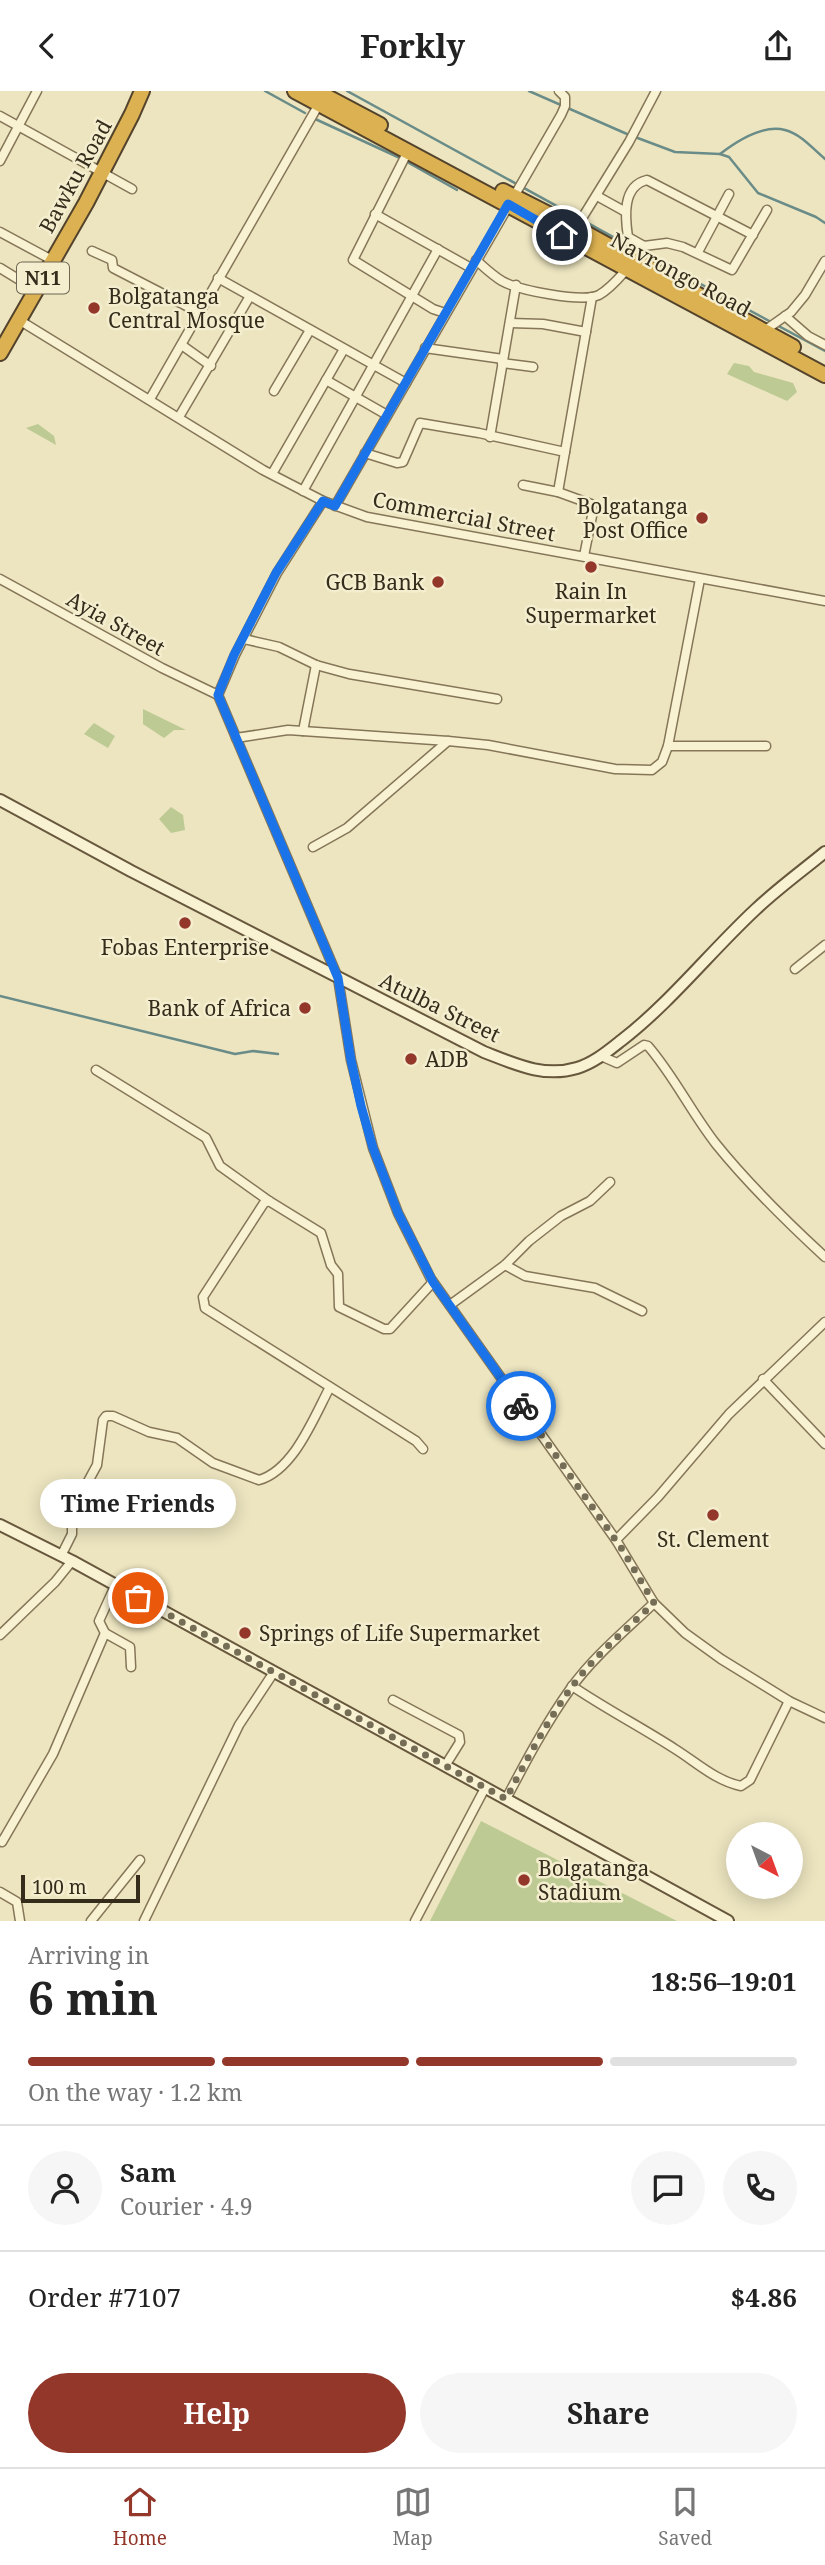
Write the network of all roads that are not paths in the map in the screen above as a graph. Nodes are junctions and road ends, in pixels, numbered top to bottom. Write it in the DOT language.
graph roads {
  1 [pos="37,91"];
  2 [pos="142,91"];
  3 [pos="295,91"];
  4 [pos="559,91"];
  5 [pos="656,91"];
  6 [pos="317,97"];
  7 [pos="0,116"];
  8 [pos="19,126"];
  9 [pos="408,151"];
  10 [pos="0,161"];
  11 [pos="101,173"];
  12 [pos="132,189"];
  13 [pos="729,194"];
  14 [pos="597,196"];
  15 [pos="511,201"];
  16 [pos="767,210"];
  17 [pos="624,211"];
  18 [pos="375,214"];
  19 [pos="717,216"];
  20 [pos="576,228"];
  21 [pos="0,232"];
  22 [pos="753,235"];
  23 [pos="644,246"];
  24 [pos="438,249"];
  25 [pos="92,251"];
  26 [pos="698,252"];
  27 [pos="52,260"];
  28 [pos="825,261"];
  29 [pos="473,264"];
  30 [pos="630,264"];
  31 [pos="0,268"];
  32 [pos="218,278"];
  33 [pos="516,285"];
  34 [pos="36,290"];
  35 [pos="250,296"];
  36 [pos="412,296"];
  37 [pos="592,297"];
  38 [pos="200,313"];
  39 [pos="445,313"];
  40 [pos="785,316"];
  41 [pos="19,320"];
  42 [pos="510,323"];
  43 [pos="310,330"];
  44 [pos="764,331"];
  45 [pos="586,332"];
  46 [pos="825,345"];
  47 [pos="183,346"];
  48 [pos="344,348"];
  49 [pos="425,348"];
  50 [pos="0,353"];
  51 [pos="503,361"];
  52 [pos="825,364"];
  53 [pos="373,365"];
  54 [pos="211,366"];
  55 [pos="533,367"];
  56 [pos="825,375"];
  57 [pos="326,380"];
  58 [pos="406,383"];
  59 [pos="274,391"];
  60 [pos="356,397"];
  61 [pos="150,399"];
  62 [pos="387,415"];
  63 [pos="179,417"];
  64 [pos="490,437"];
  65 [pos="565,452"];
  66 [pos="365,453"];
  67 [pos="272,474"];
  68 [pos="523,485"];
  69 [pos="303,491"];
  70 [pos="558,492"];
  71 [pos="323,501"];
  72 [pos="335,506"];
  73 [pos="584,556"];
  74 [pos="0,579"];
  75 [pos="700,579"];
  76 [pos="825,601"];
  77 [pos="244,639"];
  78 [pos="316,665"];
  79 [pos="218,695"];
  80 [pos="497,699"];
  81 [pos="303,731"];
  82 [pos="236,738"];
  83 [pos="447,741"];
  84 [pos="667,746"];
  85 [pos="766,746"];
  86 [pos="0,800"];
  87 [pos="313,847"];
  88 [pos="825,852"];
  89 [pos="825,945"];
  90 [pos="795,969"];
  91 [pos="338,978"];
  92 [pos="601,1056"];
  93 [pos="96,1070"];
  94 [pos="610,1182"];
  95 [pos="269,1202"];
  96 [pos="825,1257"];
  97 [pos="505,1265"];
  98 [pos="433,1282"];
  99 [pos="450,1305"];
  100 [pos="642,1311"];
  101 [pos="825,1322"];
  102 [pos="763,1380"];
  103 [pos="330,1387"];
  104 [pos="825,1444"];
  105 [pos="423,1450"];
  106 [pos="0,1525"];
  107 [pos="616,1540"];
  108 [pos="61,1556"];
  109 [pos="72,1561"];
  110 [pos="115,1585"];
  111 [pos="654,1603"];
  112 [pos="105,1633"];
  113 [pos="0,1635"];
  114 [pos="131,1667"];
  115 [pos="274,1672"];
  116 [pos="572,1686"];
  117 [pos="393,1700"];
  118 [pos="789,1701"];
  119 [pos="825,1718"];
  120 [pos="444,1766"];
  121 [pos="485,1788"];
  122 [pos="506,1799"];
  123 [pos="0,1841"];
  124 [pos="141,1860"];
  125 [pos="0,1892"];
  126 [pos="20,1921"];
  127 [pos="91,1921"];
  128 [pos="144,1921"];
  129 [pos="415,1921"];
  130 [pos="728,1921"];
  1 -- 8 [label="street"];
  2 -- 11 [label="highway, Bawku Road / N11"];
  3 -- 6 [label="highway, Navrongo Road"];
  4 -- 15 [label="street"];
  5 -- 14 [label="street"];
  6 -- 9 [label="highway, Navrongo Road"];
  6 -- 15 [label="highway, Navrongo Road"];
  6 -- 32 [label="street"];
  7 -- 8 [label="street"];
  8 -- 10 [label="street"];
  8 -- 11 [label="street"];
  9 -- 15 [label="highway, Navrongo Road"];
  9 -- 18 [label="street"];
  11 -- 12 [label="street"];
  11 -- 27 [label="highway, Bawku Road / N11"];
  13 -- 19 [label="street"];
  14 -- 17 [label="street"];
  14 -- 20 [label="street"];
  15 -- 20 [label="highway, Navrongo Road"];
  15 -- 29 [label="street"];
  15 -- 30 [label="highway, Navrongo Road"];
  16 -- 22 [label="street"];
  17 -- 19 [label="street"];
  17 -- 23 [label="street"];
  18 -- 24 [label="street"];
  18 -- 36 [label="street"];
  19 -- 22 [label="street"];
  19 -- 26 [label="street"];
  20 -- 30 [label="highway, Navrongo Road"];
  21 -- 27 [label="street"];
  22 -- 26 [label="street"];
  23 -- 26 [label="street"];
  23 -- 30 [label="street"];
  24 -- 29 [label="street"];
  24 -- 36 [label="street"];
  25 -- 38 [label="street"];
  27 -- 34 [label="highway, Bawku Road / N11"];
  28 -- 40 [label="street"];
  29 -- 33 [label="street"];
  29 -- 39 [label="street"];
  30 -- 37 [label="street"];
  30 -- 44 [label="highway, Navrongo Road"];
  30 -- 56 [label="highway, Navrongo Road"];
  31 -- 34 [label="street"];
  32 -- 35 [label="street"];
  32 -- 38 [label="street"];
  33 -- 37 [label="street"];
  33 -- 42 [label="street"];
  34 -- 41 [label="highway, Bawku Road / N11"];
  35 -- 43 [label="street"];
  35 -- 54 [label="street"];
  36 -- 39 [label="street"];
  36 -- 53 [label="street"];
  37 -- 45 [label="street"];
  38 -- 47 [label="street"];
  39 -- 49 [label="street"];
  40 -- 44 [label="street"];
  40 -- 46 [label="street"];
  41 -- 50 [label="highway, Bawku Road / N11"];
  41 -- 61 [label="street, Commercial Street"];
  42 -- 45 [label="street"];
  42 -- 51 [label="street"];
  43 -- 48 [label="street"];
  43 -- 59 [label="street"];
  44 -- 52 [label="highway, Navrongo Road"];
  45 -- 65 [label="street"];
  47 -- 54 [label="street"];
  47 -- 61 [label="street"];
  48 -- 53 [label="street"];
  48 -- 57 [label="street"];
  49 -- 51 [label="street"];
  49 -- 58 [label="street"];
  51 -- 55 [label="street"];
  51 -- 64 [label="street"];
  53 -- 58 [label="street"];
  53 -- 60 [label="street"];
  54 -- 63 [label="street"];
  57 -- 60 [label="street"];
  57 -- 67 [label="street"];
  58 -- 62 [label="street"];
  60 -- 62 [label="street"];
  60 -- 69 [label="street"];
  61 -- 63 [label="street, Commercial Street"];
  62 -- 66 [label="street"];
  63 -- 67 [label="street, Commercial Street"];
  64 -- 65 [label="street"];
  64 -- 66 [label="street"];
  65 -- 70 [label="street"];
  66 -- 72 [label="street"];
  67 -- 69 [label="street, Commercial Street"];
  68 -- 70 [label="street"];
  69 -- 71 [label="street, Commercial Street"];
  70 -- 73 [label="street"];
  71 -- 72 [label="street, Commercial Street"];
  71 -- 77 [label="street"];
  72 -- 73 [label="street, Commercial Street"];
  73 -- 75 [label="street, Commercial Street"];
  74 -- 79 [label="street, Ayia Street"];
  75 -- 76 [label="street, Commercial Street"];
  75 -- 84 [label="street"];
  77 -- 78 [label="street"];
  77 -- 79 [label="street"];
  78 -- 80 [label="street"];
  78 -- 81 [label="street"];
  79 -- 82 [label="street"];
  81 -- 82 [label="street"];
  81 -- 83 [label="street"];
  82 -- 91 [label="street"];
  83 -- 84 [label="street"];
  83 -- 87 [label="street"];
  84 -- 85 [label="street"];
  86 -- 91 [label="street, Atulba Street"];
  88 -- 92 [label="street, Atulba Street"];
  89 -- 90 [label="street"];
  91 -- 92 [label="street, Atulba Street"];
  91 -- 98 [label="street"];
  92 -- 96 [label="street"];
  93 -- 95 [label="street"];
  94 -- 97 [label="street"];
  95 -- 98 [label="street"];
  95 -- 103 [label="street"];
  97 -- 99 [label="street"];
  97 -- 100 [label="street"];
  98 -- 99 [label="street"];
  99 -- 107 [label="street"];
  101 -- 102 [label="street"];
  102 -- 104 [label="street"];
  102 -- 107 [label="street"];
  103 -- 105 [label="street"];
  103 -- 108 [label="street"];
  106 -- 108 [label="street"];
  107 -- 111 [label="street"];
  108 -- 109 [label="street"];
  109 -- 110 [label="street"];
  109 -- 113 [label="street"];
  110 -- 112 [label="street"];
  110 -- 115 [label="street"];
  111 -- 116 [label="street"];
  111 -- 118 [label="street"];
  112 -- 114 [label="street"];
  112 -- 123 [label="street"];
  115 -- 120 [label="street"];
  115 -- 128 [label="street"];
  116 -- 118 [label="street"];
  116 -- 122 [label="street"];
  117 -- 120 [label="street"];
  118 -- 119 [label="street"];
  120 -- 121 [label="street"];
  121 -- 122 [label="street"];
  121 -- 129 [label="street"];
  122 -- 130 [label="street"];
  124 -- 127 [label="street"];
  125 -- 126 [label="street"];
}
